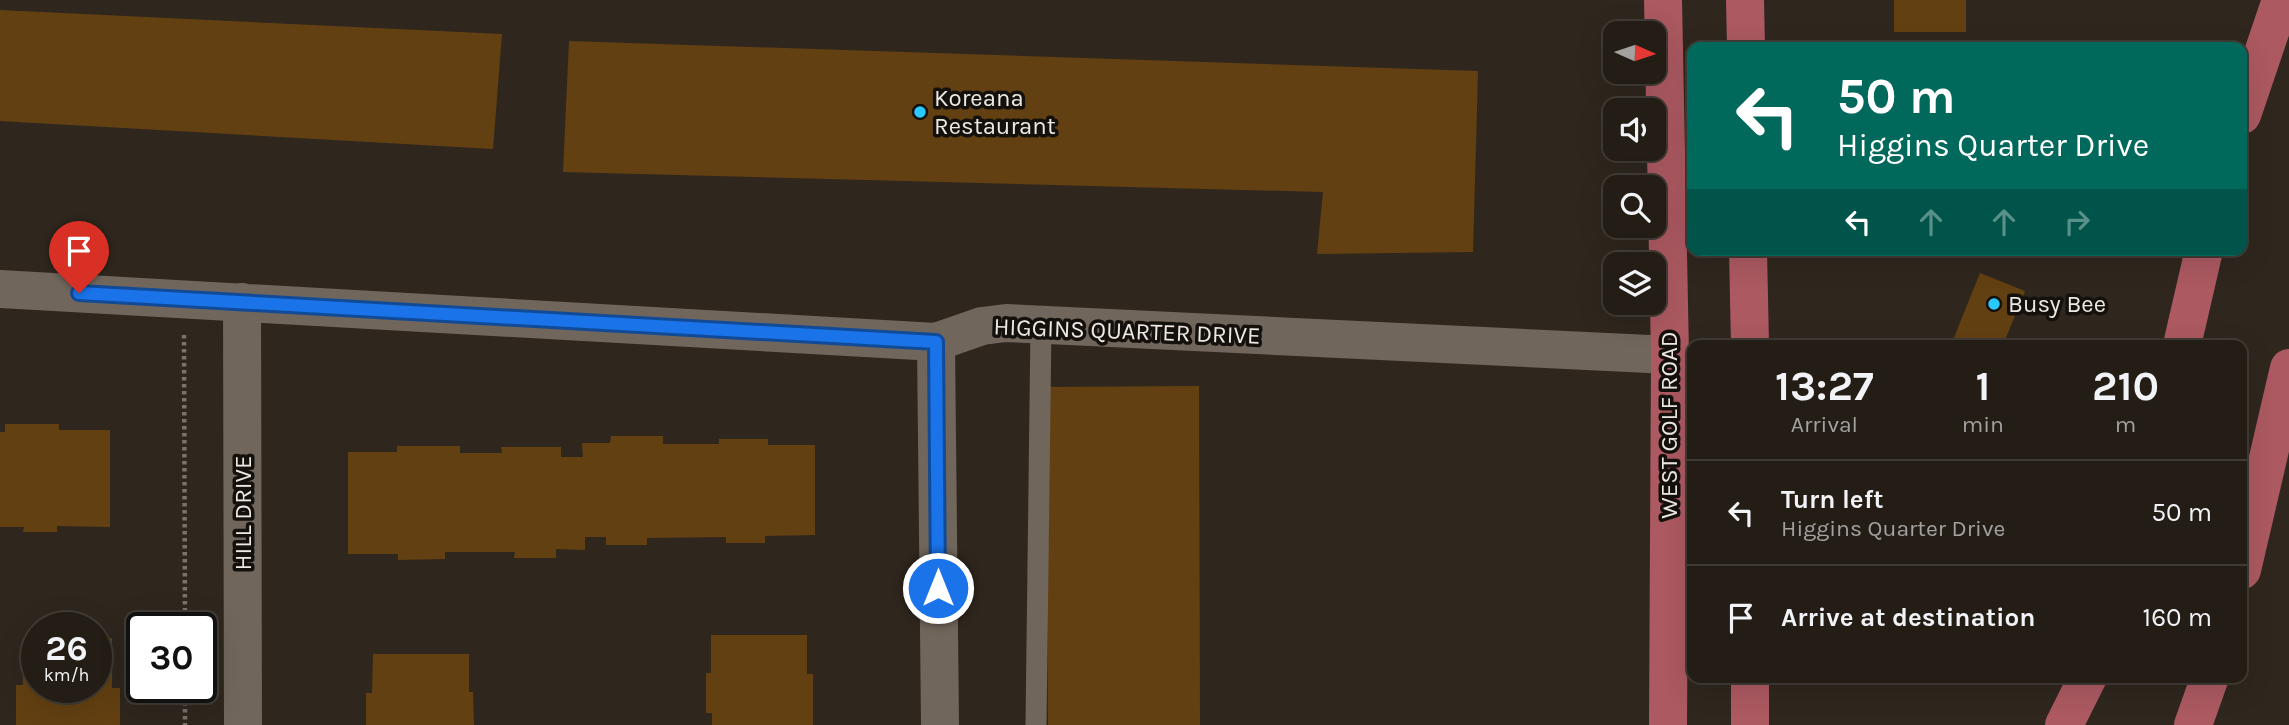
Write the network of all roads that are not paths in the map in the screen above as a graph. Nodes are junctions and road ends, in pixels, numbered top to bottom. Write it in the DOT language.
graph roads {
  1 [pos="1663,0"];
  2 [pos="1745,0"];
  3 [pos="2281,0"];
  4 [pos="1746,42"];
  5 [pos="2247,100"];
  6 [pos="1748,256"];
  7 [pos="2203,256"];
  8 [pos="0,289"];
  9 [pos="242,302"];
  10 [pos="1041,324"];
  11 [pos="1750,340"];
  12 [pos="2183,340"];
  13 [pos="936,342"];
  14 [pos="1670,355"];
  15 [pos="2289,368"];
  16 [pos="2247,549"];
  17 [pos="1750,683"];
  18 [pos="2085,683"];
  19 [pos="2103,683"];
  20 [pos="2208,683"];
  21 [pos="1751,723"];
  22 [pos="243,725"];
  23 [pos="940,725"];
  24 [pos="1036,725"];
  25 [pos="1668,725"];
  26 [pos="2064,725"];
  27 [pos="2094,725"];
  28 [pos="2193,725"];
  1 -- 14 [label="main road, WEST GOLF ROAD"];
  2 -- 4 [label="main road"];
  3 -- 5 [label="main road"];
  6 -- 11 [label="main road"];
  7 -- 12 [label="main road"];
  8 -- 9 [label="street, HIGGINS QUARTER DRIVE"];
  9 -- 13 [label="street, HIGGINS QUARTER DRIVE"];
  9 -- 22 [label="street, HILL DRIVE"];
  10 -- 13 [label="street, HIGGINS QUARTER DRIVE"];
  10 -- 14 [label="street, HIGGINS QUARTER DRIVE"];
  10 -- 24 [label="lane"];
  13 -- 23 [label="street"];
  14 -- 25 [label="main road, WEST GOLF ROAD"];
  15 -- 16 [label="main road"];
  17 -- 21 [label="main road"];
  18 -- 26 [label="main road"];
  19 -- 27 [label="main road"];
  20 -- 28 [label="main road"];
}
